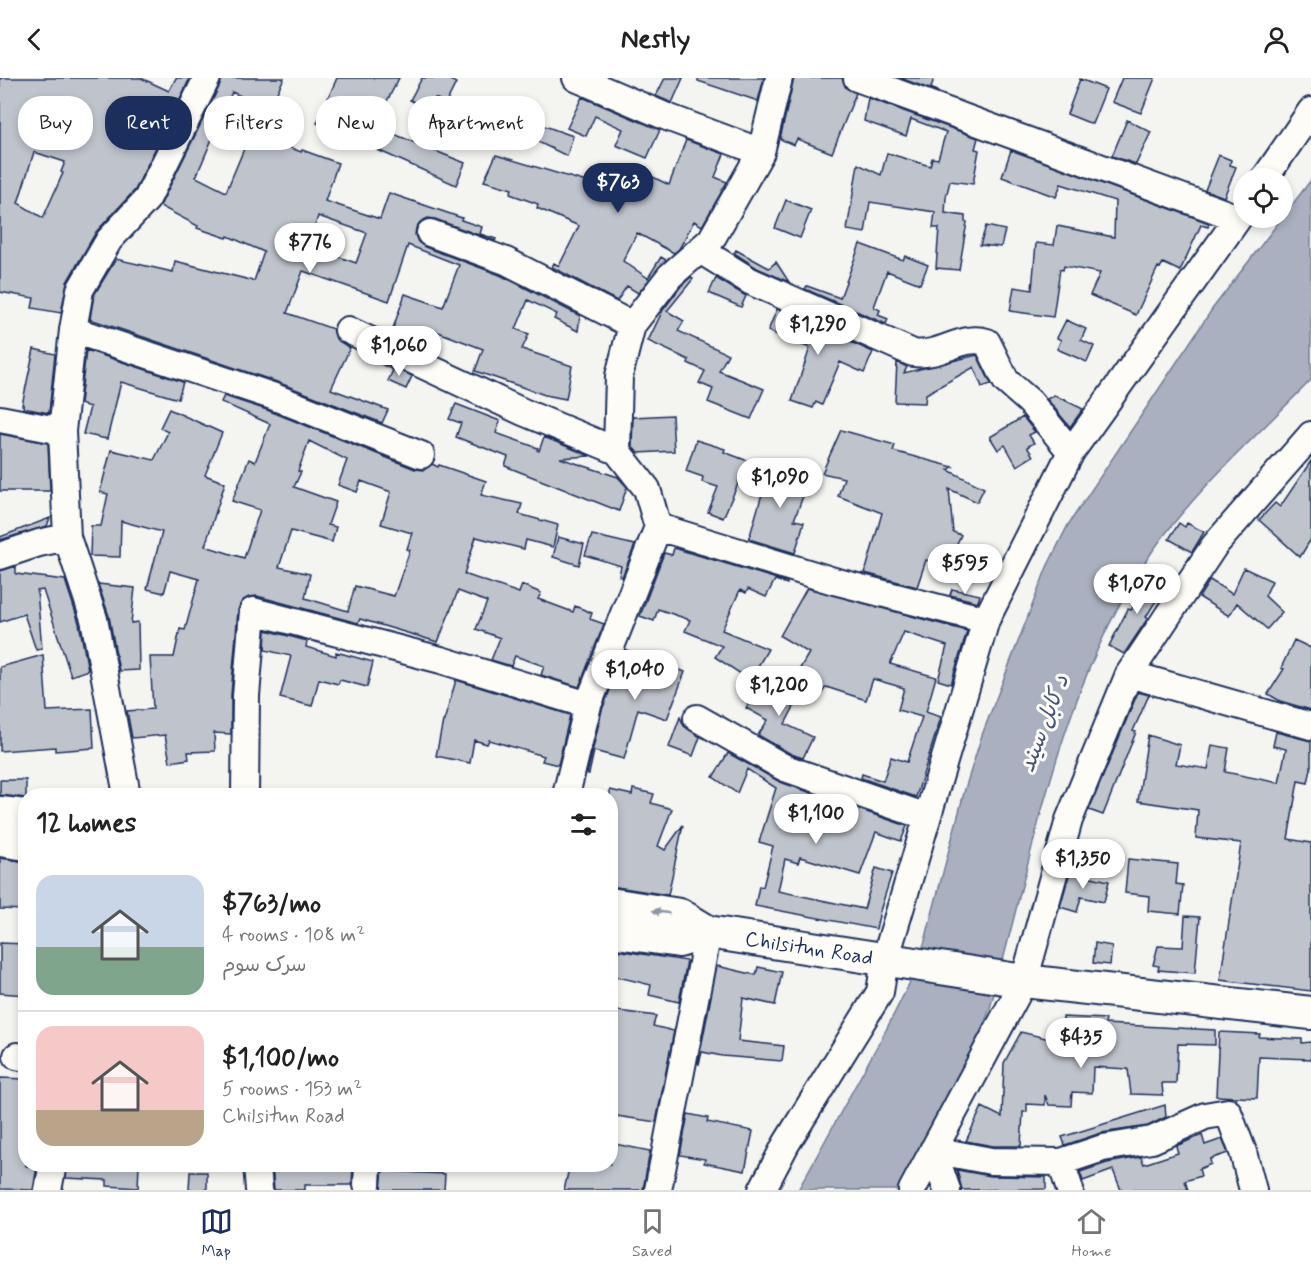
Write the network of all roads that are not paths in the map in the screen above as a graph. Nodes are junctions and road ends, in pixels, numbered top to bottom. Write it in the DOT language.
graph roads {
  1 [pos="207,78"];
  2 [pos="576,78"];
  3 [pos="779,78"];
  4 [pos="857,78"];
  5 [pos="1311,111"];
  6 [pos="761,152"];
  7 [pos="1272,168"];
  8 [pos="1233,211"];
  9 [pos="1233,225"];
  10 [pos="430,233"];
  11 [pos="700,250"];
  12 [pos="632,325"];
  13 [pos="73,330"];
  14 [pos="348,330"];
  15 [pos="0,419"];
  16 [pos="62,431"];
  17 [pos="1311,435"];
  18 [pos="617,451"];
  19 [pos="1071,453"];
  20 [pos="421,455"];
  21 [pos="658,527"];
  22 [pos="67,537"];
  23 [pos="0,556"];
  24 [pos="986,620"];
  25 [pos="1129,674"];
  26 [pos="588,705"];
  27 [pos="697,718"];
  28 [pos="1311,726"];
  29 [pos="126,788"];
  30 [pos="245,788"];
  31 [pos="568,788"];
  32 [pos="0,813"];
  33 [pos="18,815"];
  34 [pos="927,817"];
  35 [pos="0,840"];
  36 [pos="18,843"];
  37 [pos="618,905"];
  38 [pos="618,932"];
  39 [pos="708,932"];
  40 [pos="897,962"];
  41 [pos="1016,979"];
  42 [pos="1311,1013"];
  43 [pos="933,1150"];
  44 [pos="1061,1162"];
  45 [pos="51,1172"];
  46 [pos="258,1172"];
  47 [pos="48,1190"];
  48 [pos="259,1190"];
  49 [pos="658,1190"];
  50 [pos="762,1190"];
  51 [pos="912,1190"];
  52 [pos="946,1190"];
  53 [pos="1070,1190"];
  54 [pos="1253,1190"];
  1 -- 13 [label="street"];
  2 -- 6 [label="street"];
  3 -- 6 [label="street"];
  4 -- 8 [label="street"];
  5 -- 7 [label="street"];
  6 -- 11 [label="street"];
  9 -- 19 [label="street"];
  10 -- 12 [label="street"];
  11 -- 12 [label="street"];
  11 -- 19 [label="street"];
  12 -- 18 [label="street"];
  13 -- 16 [label="street"];
  13 -- 20 [label="street"];
  14 -- 18 [label="street"];
  15 -- 16 [label="street"];
  16 -- 22 [label="street"];
  17 -- 25 [label="street"];
  18 -- 21 [label="street"];
  19 -- 24 [label="street"];
  21 -- 24 [label="street"];
  21 -- 26 [label="street"];
  22 -- 23 [label="street"];
  22 -- 29 [label="street"];
  24 -- 34 [label="street"];
  25 -- 28 [label="street"];
  25 -- 41 [label="street"];
  26 -- 30 [label="street"];
  26 -- 31 [label="street"];
  27 -- 34 [label="street"];
  32 -- 33 [label="main road"];
  34 -- 40 [label="street"];
  35 -- 36 [label="main road"];
  39 -- 37 [label="main road, Chilsitun Road, one-way"];
  38 -- 39 [label="main road, Chilsitun Road"];
  39 -- 40 [label="main road, Chilsitun Road"];
  39 -- 49 [label="street"];
  40 -- 41 [label="main road, Chilsitun Road"];
  40 -- 50 [label="street"];
  41 -- 42 [label="main road, Chilsitun Road"];
  41 -- 43 [label="street"];
  43 -- 44 [label="street"];
  43 -- 51 [label="street"];
  43 -- 52 [label="street"];
  44 -- 53 [label="street"];
  44 -- 54 [label="street"];
  45 -- 47 [label="street"];
  46 -- 48 [label="street"];
}
